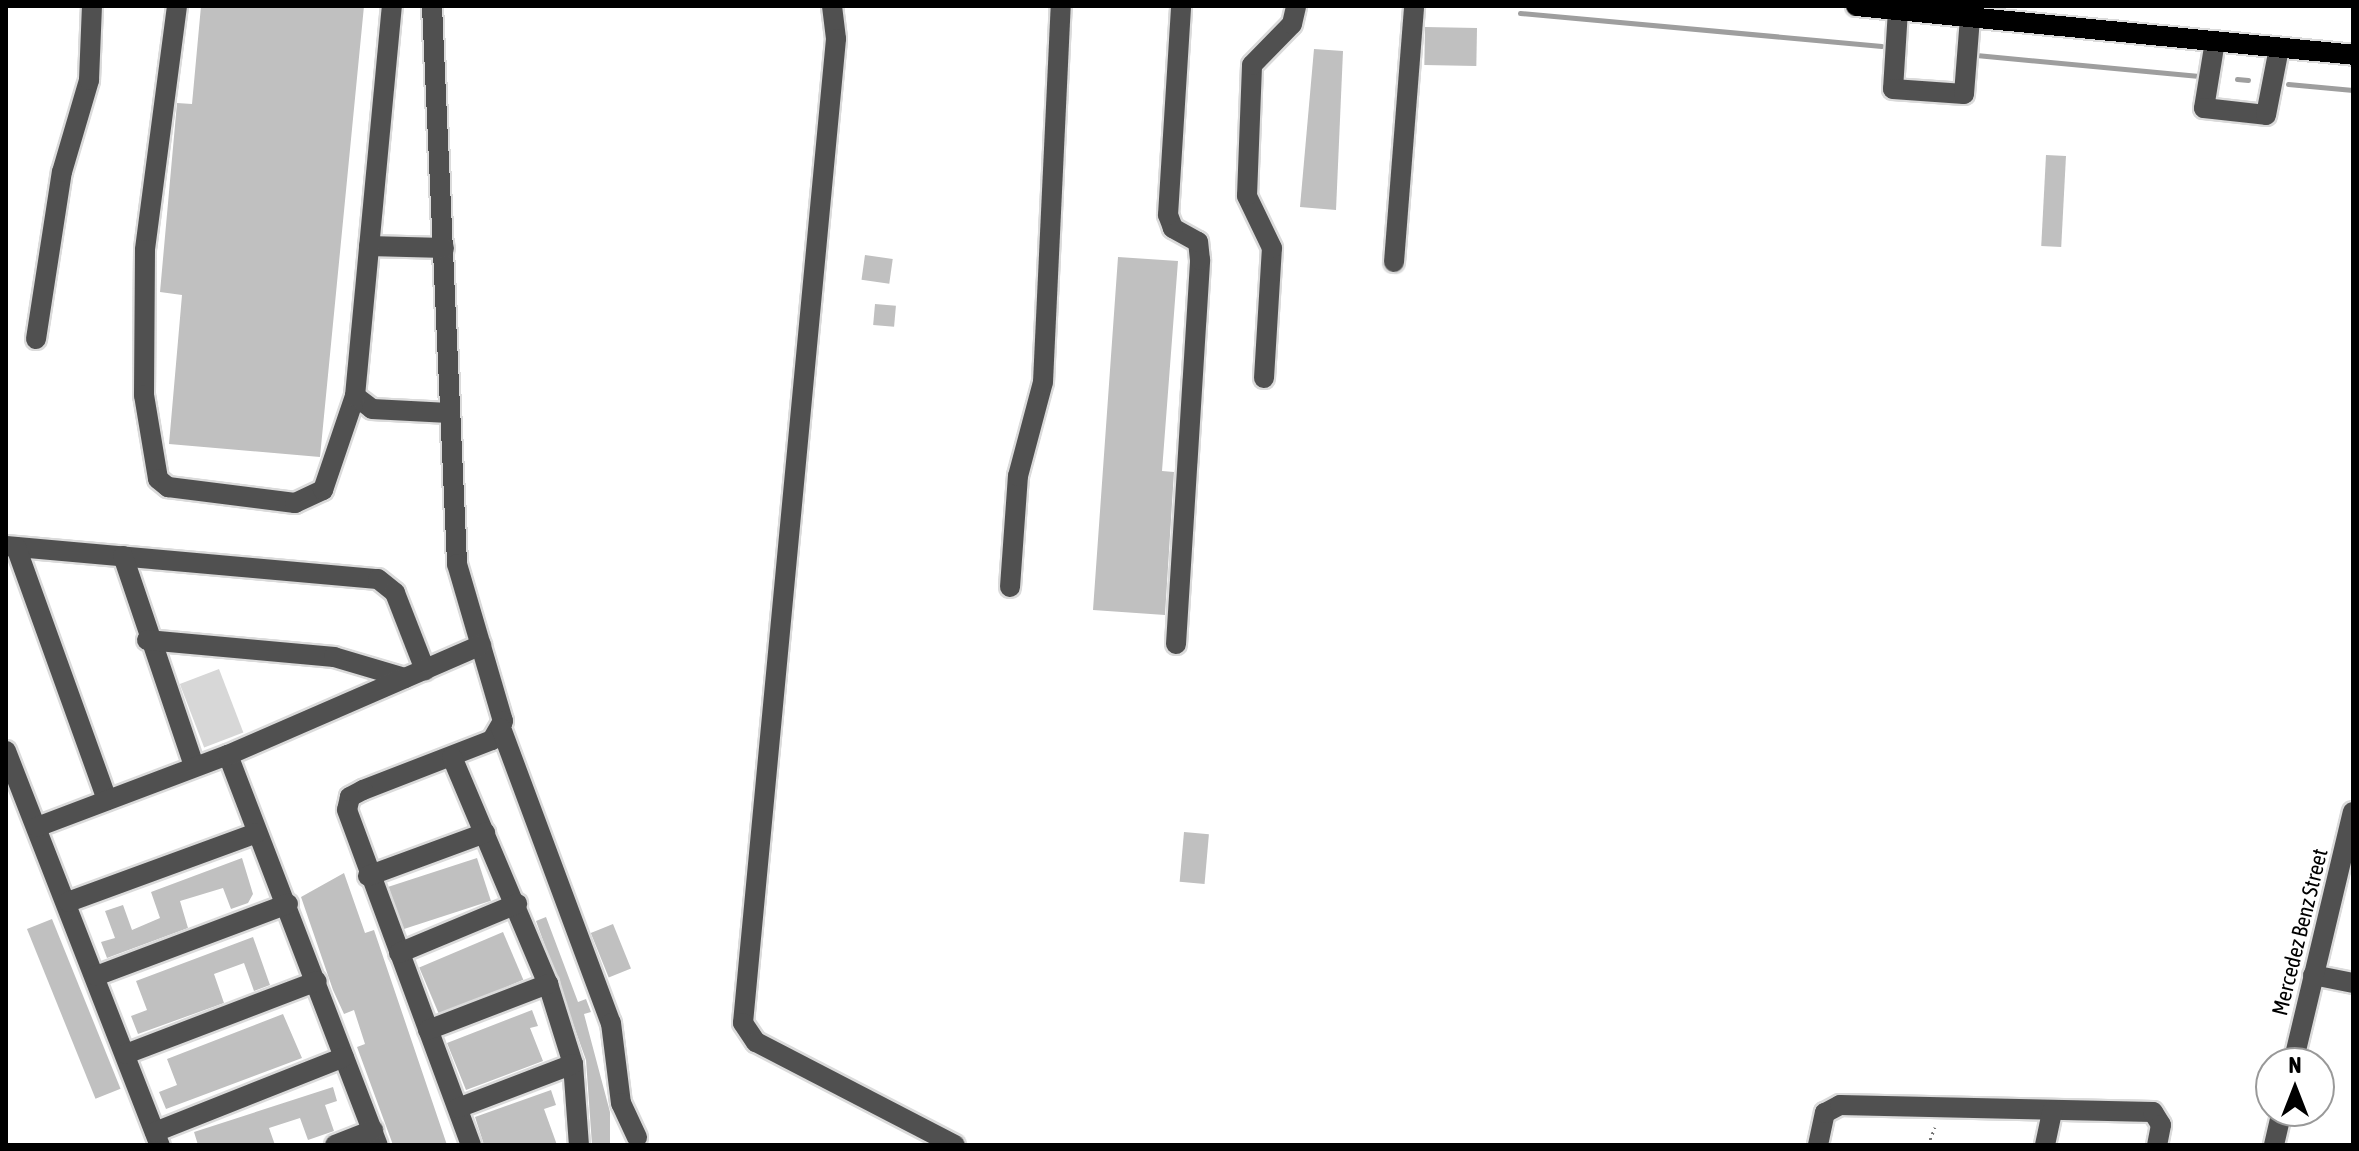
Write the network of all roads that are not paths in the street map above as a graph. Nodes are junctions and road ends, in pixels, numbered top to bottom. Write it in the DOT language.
graph roads {
  1 [pos="92,6"];
  2 [pos="177,6"];
  3 [pos="392,6"];
  4 [pos="432,6"];
  5 [pos="832,6"];
  6 [pos="1061,6"];
  7 [pos="1181,6"];
  8 [pos="1296,6"];
  9 [pos="1414,6"];
  10 [pos="1856,6"];
  11 [pos="1898,10"];
  12 [pos="1970,17"];
  13 [pos="2215,41"];
  14 [pos="2279,48"];
  15 [pos="2353,55"];
  16 [pos="369,246"];
  17 [pos="444,248"];
  18 [pos="1394,262"];
  19 [pos="36,339"];
  20 [pos="1264,378"];
  21 [pos="355,396"];
  22 [pos="449,413"];
  23 [pos="11,546"];
  24 [pos="123,556"];
  25 [pos="1010,587"];
  26 [pos="147,640"];
  27 [pos="1176,644"];
  28 [pos="481,645"];
  29 [pos="425,670"];
  30 [pos="405,678"];
  31 [pos="501,728"];
  32 [pos="6,751"];
  33 [pos="228,755"];
  34 [pos="452,757"];
  35 [pos="194,766"];
  36 [pos="107,800"];
  37 [pos="2353,812"];
  38 [pos="37,827"];
  39 [pos="257,833"];
  40 [pos="485,833"];
  41 [pos="368,876"];
  42 [pos="2346,877"];
  43 [pos="68,902"];
  44 [pos="288,904"];
  45 [pos="517,904"];
  46 [pos="399,953"];
  47 [pos="2313,975"];
  48 [pos="96,976"];
  49 [pos="317,981"];
  50 [pos="2353,983"];
  51 [pos="548,984"];
  52 [pos="428,1030"];
  53 [pos="2297,1047"];
  54 [pos="126,1054"];
  55 [pos="344,1057"];
  56 [pos="573,1064"];
  57 [pos="458,1108"];
  58 [pos="2052,1111"];
  59 [pos="637,1137"];
  60 [pos="158,1138"];
  61 [pos="375,1138"];
  62 [pos="335,1145"];
  63 [pos="471,1145"];
  64 [pos="579,1145"];
  65 [pos="955,1145"];
  66 [pos="1818,1145"];
  67 [pos="2045,1145"];
  68 [pos="2157,1145"];
  1 -- 19 [label="street"];
  2 -- 21 [label="street"];
  3 -- 16 [label="street"];
  4 -- 17 [label="street"];
  5 -- 65 [label="street"];
  6 -- 25 [label="street"];
  7 -- 27 [label="street"];
  8 -- 20 [label="street"];
  9 -- 18 [label="street"];
  10 -- 11 [label="main road"];
  11 -- 12 [label="main road"];
  11 -- 12 [label="street"];
  12 -- 13 [label="main road"];
  13 -- 14 [label="main road"];
  13 -- 14 [label="street"];
  14 -- 15 [label="main road"];
  16 -- 17 [label="street"];
  16 -- 21 [label="street"];
  17 -- 22 [label="street"];
  21 -- 22 [label="street"];
  22 -- 28 [label="street"];
  23 -- 24 [label="street"];
  23 -- 36 [label="street"];
  24 -- 26 [label="street"];
  24 -- 29 [label="street"];
  26 -- 30 [label="street"];
  26 -- 35 [label="street"];
  28 -- 29 [label="street"];
  28 -- 31 [label="street"];
  29 -- 30 [label="street"];
  30 -- 33 [label="street"];
  31 -- 34 [label="street"];
  31 -- 59 [label="street"];
  32 -- 38 [label="street"];
  33 -- 35 [label="street"];
  33 -- 39 [label="street"];
  34 -- 40 [label="street"];
  34 -- 41 [label="street"];
  35 -- 36 [label="street"];
  36 -- 38 [label="street"];
  37 -- 42 [label="street, Mercedez Benz Street"];
  38 -- 43 [label="street"];
  39 -- 43 [label="street"];
  39 -- 44 [label="street"];
  40 -- 41 [label="street"];
  40 -- 45 [label="street"];
  41 -- 46 [label="street"];
  42 -- 47 [label="street, Mercedez Benz Street"];
  43 -- 48 [label="street"];
  44 -- 48 [label="street"];
  44 -- 49 [label="street"];
  45 -- 46 [label="street"];
  45 -- 51 [label="street"];
  46 -- 52 [label="street"];
  47 -- 50 [label="street"];
  47 -- 53 [label="street, Mercedez Benz Street"];
  48 -- 54 [label="street"];
  49 -- 54 [label="street"];
  49 -- 55 [label="street"];
  51 -- 52 [label="street"];
  51 -- 56 [label="street"];
  52 -- 57 [label="street"];
  54 -- 60 [label="street"];
  55 -- 60 [label="street"];
  55 -- 61 [label="street"];
  56 -- 57 [label="street"];
  56 -- 64 [label="street"];
  57 -- 63 [label="street"];
  58 -- 66 [label="street"];
  58 -- 67 [label="street"];
  58 -- 68 [label="street"];
  61 -- 62 [label="street"];
}
